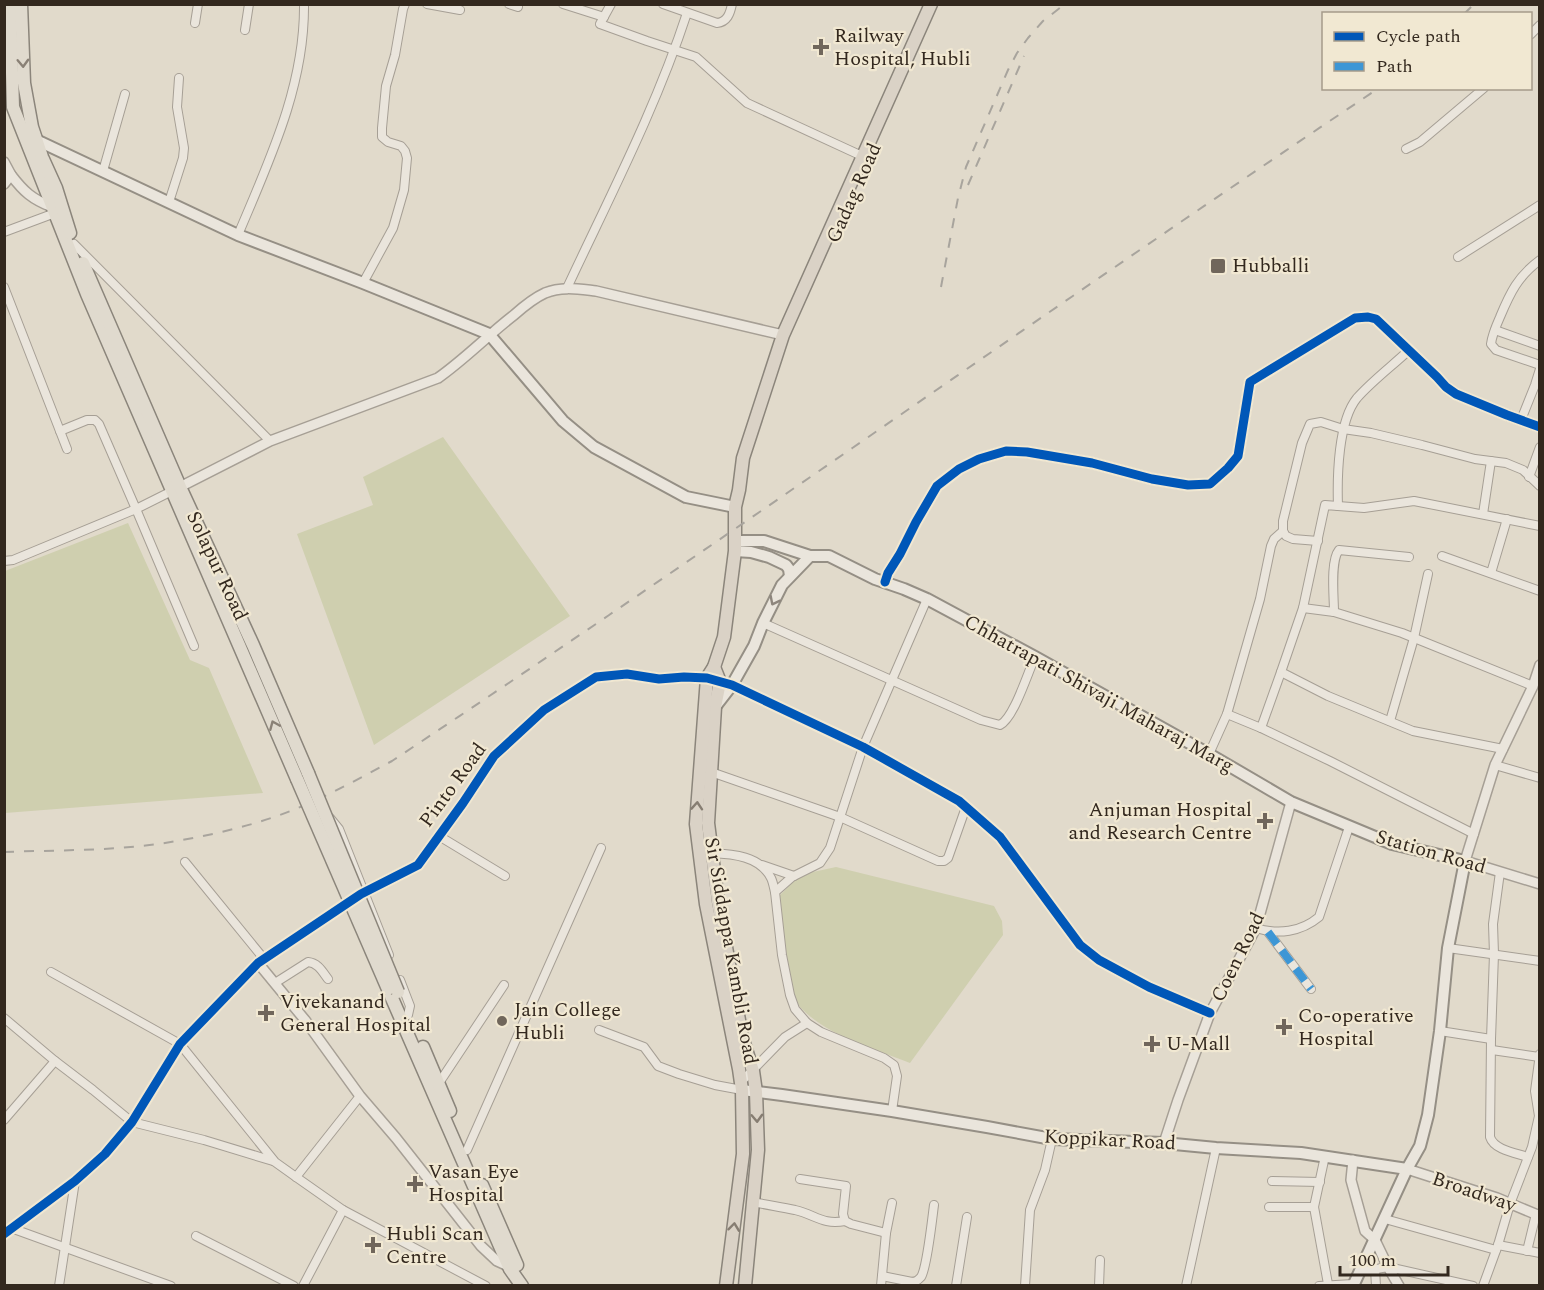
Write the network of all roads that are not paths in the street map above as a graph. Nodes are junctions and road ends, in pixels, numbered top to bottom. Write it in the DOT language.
graph roads {
  1 [pos="10,4"];
  2 [pos="21,4"];
  3 [pos="198,4"];
  4 [pos="249,4"];
  5 [pos="304,4"];
  6 [pos="427,4"];
  7 [pos="509,4"];
  8 [pos="518,4"];
  9 [pos="563,4"];
  10 [pos="611,4"];
  11 [pos="663,4"];
  12 [pos="732,4"];
  13 [pos="931,4"];
  14 [pos="939,4"];
  15 [pos="405,5"];
  16 [pos="460,10"];
  17 [pos="687,13"];
  18 [pos="604,17"];
  19 [pos="195,23"];
  20 [pos="245,30"];
  21 [pos="8,46"];
  22 [pos="674,50"];
  23 [pos="179,78"];
  24 [pos="1482,90"];
  25 [pos="125,94"];
  26 [pos="4,97"];
  27 [pos="13,107"];
  28 [pos="31,134"];
  29 [pos="1406,149"];
  30 [pos="862,156"];
  31 [pos="4,162"];
  32 [pos="103,171"];
  33 [pos="11,175"];
  34 [pos="4,184"];
  35 [pos="169,202"];
  36 [pos="1539,205"];
  37 [pos="53,210"];
  38 [pos="4,232"];
  39 [pos="238,234"];
  40 [pos="74,244"];
  41 [pos="1458,257"];
  42 [pos="1539,260"];
  43 [pos="363,283"];
  44 [pos="4,287"];
  45 [pos="567,288"];
  46 [pos="1495,330"];
  47 [pos="489,334"];
  48 [pos="783,335"];
  49 [pos="1539,346"];
  50 [pos="1408,351"];
  51 [pos="1539,367"];
  52 [pos="768,381"];
  53 [pos="1521,420"];
  54 [pos="1539,427"];
  55 [pos="1343,429"];
  56 [pos="60,431"];
  57 [pos="270,441"];
  58 [pos="1539,447"];
  59 [pos="67,449"];
  60 [pos="1491,461"];
  61 [pos="1529,477"];
  62 [pos="1539,486"];
  63 [pos="176,489"];
  64 [pos="1338,506"];
  65 [pos="735,507"];
  66 [pos="136,509"];
  67 [pos="1483,514"];
  68 [pos="1507,519"];
  69 [pos="1539,526"];
  70 [pos="1283,531"];
  71 [pos="1318,541"];
  72 [pos="735,546"];
  73 [pos="810,556"];
  74 [pos="1442,556"];
  75 [pos="1409,557"];
  76 [pos="4,561"];
  77 [pos="1491,573"];
  78 [pos="1428,574"];
  79 [pos="790,576"];
  80 [pos="885,582"];
  81 [pos="1539,591"];
  82 [pos="927,598"];
  83 [pos="1303,608"];
  84 [pos="1334,612"];
  85 [pos="763,623"];
  86 [pos="1414,638"];
  87 [pos="194,646"];
  88 [pos="1035,657"];
  89 [pos="1539,665"];
  90 [pos="1281,672"];
  91 [pos="710,673"];
  92 [pos="891,680"];
  93 [pos="726,683"];
  94 [pos="1536,687"];
  95 [pos="1227,714"];
  96 [pos="1390,721"];
  97 [pos="1261,728"];
  98 [pos="863,747"];
  99 [pos="1503,749"];
  100 [pos="1209,754"];
  101 [pos="1495,765"];
  102 [pos="711,772"];
  103 [pos="1539,778"];
  104 [pos="1291,802"];
  105 [pos="966,807"];
  106 [pos="319,814"];
  107 [pos="840,817"];
  108 [pos="1349,827"];
  109 [pos="1474,834"];
  110 [pos="439,836"];
  111 [pos="601,848"];
  112 [pos="711,854"];
  113 [pos="1465,861"];
  114 [pos="185,862"];
  115 [pos="762,865"];
  116 [pos="1500,872"];
  117 [pos="505,876"];
  118 [pos="794,876"];
  119 [pos="1539,884"];
  120 [pos="364,892"];
  121 [pos="776,892"];
  122 [pos="350,901"];
  123 [pos="1256,928"];
  124 [pos="1268,932"];
  125 [pos="1448,948"];
  126 [pos="1494,954"];
  127 [pos="261,961"];
  128 [pos="1539,961"];
  129 [pos="51,972"];
  130 [pos="328,979"];
  131 [pos="275,983"];
  132 [pos="504,985"];
  133 [pos="1311,989"];
  134 [pos="1210,1013"];
  135 [pos="404,1015"];
  136 [pos="4,1018"];
  137 [pos="807,1023"];
  138 [pos="599,1030"];
  139 [pos="1440,1030"];
  140 [pos="1491,1039"];
  141 [pos="180,1044"];
  142 [pos="1492,1050"];
  143 [pos="1539,1056"];
  144 [pos="55,1061"];
  145 [pos="753,1071"];
  146 [pos="439,1083"];
  147 [pos="742,1086"];
  148 [pos="756,1092"];
  149 [pos="360,1096"];
  150 [pos="892,1111"];
  151 [pos="1539,1116"];
  152 [pos="4,1120"];
  153 [pos="132,1122"];
  154 [pos="1052,1139"];
  155 [pos="1164,1143"];
  156 [pos="1216,1148"];
  157 [pos="467,1150"];
  158 [pos="1325,1156"];
  159 [pos="1528,1157"];
  160 [pos="1353,1160"];
  161 [pos="275,1162"];
  162 [pos="1407,1169"];
  163 [pos="296,1177"];
  164 [pos="800,1179"];
  165 [pos="75,1181"];
  166 [pos="1272,1181"];
  167 [pos="1320,1182"];
  168 [pos="753,1202"];
  169 [pos="892,1203"];
  170 [pos="1510,1204"];
  171 [pos="934,1206"];
  172 [pos="1269,1207"];
  173 [pos="1314,1208"];
  174 [pos="343,1210"];
  175 [pos="1538,1215"];
  176 [pos="967,1217"];
  177 [pos="1385,1219"];
  178 [pos="845,1221"];
  179 [pos="8,1231"];
  180 [pos="886,1233"];
  181 [pos="196,1236"];
  182 [pos="1375,1240"];
  183 [pos="65,1246"];
  184 [pos="1497,1247"];
  185 [pos="1527,1251"];
  186 [pos="1539,1253"];
  187 [pos="1100,1260"];
  188 [pos="508,1266"];
  189 [pos="1388,1267"];
  190 [pos="1375,1269"];
  191 [pos="1359,1272"];
  192 [pos="882,1276"];
  193 [pos="520,1282"];
  194 [pos="1323,1285"];
  195 [pos="1353,1285"];
  196 [pos="59,1286"];
  197 [pos="171,1286"];
  198 [pos="294,1286"];
  199 [pos="303,1286"];
  200 [pos="486,1286"];
  201 [pos="726,1286"];
  202 [pos="745,1286"];
  203 [pos="881,1286"];
  204 [pos="956,1286"];
  205 [pos="1025,1286"];
  206 [pos="1099,1286"];
  207 [pos="1186,1286"];
  208 [pos="1376,1286"];
  209 [pos="1399,1286"];
  210 [pos="1473,1286"];
  211 [pos="1483,1286"];
  1 -- 21 [label="main road, Solapur Road"];
  2 -- 28 [label="main road, one-way"];
  3 -- 19 [label="street"];
  4 -- 20 [label="street"];
  5 -- 39 [label="street"];
  6 -- 16 [label="street"];
  7 -- 8 [label="street"];
  9 -- 18 [label="street"];
  10 -- 18 [label="street"];
  11 -- 17 [label="street"];
  12 -- 17 [label="street"];
  13 -- 30 [label="highway, Gadag Road"];
  14 -- 52 [label="highway, Gadag Road"];
  15 -- 43 [label="street"];
  17 -- 22 [label="street"];
  18 -- 22 [label="street"];
  21 -- 27 [label="main road, Solapur Road"];
  22 -- 30 [label="street"];
  22 -- 45 [label="street"];
  23 -- 35 [label="street"];
  24 -- 29 [label="street"];
  25 -- 32 [label="street"];
  26 -- 27 [label="main road"];
  27 -- 28 [label="main road, Solapur Road"];
  28 -- 32 [label="main road"];
  28 -- 37 [label="main road, Solapur Road"];
  28 -- 40 [label="main road, Solapur Road"];
  30 -- 48 [label="highway, Gadag Road"];
  31 -- 33 [label="street"];
  32 -- 35 [label="main road"];
  33 -- 34 [label="street"];
  33 -- 37 [label="street"];
  35 -- 39 [label="main road"];
  36 -- 41 [label="street"];
  37 -- 38 [label="street"];
  37 -- 63 [label="main road, Solapur Road"];
  39 -- 43 [label="main road"];
  40 -- 57 [label="street"];
  40 -- 63 [label="main road, Solapur Road"];
  42 -- 46 [label="street"];
  43 -- 47 [label="main road"];
  44 -- 56 [label="street"];
  45 -- 47 [label="street"];
  45 -- 48 [label="street"];
  46 -- 49 [label="street"];
  46 -- 51 [label="street"];
  47 -- 57 [label="street"];
  47 -- 65 [label="main road"];
  48 -- 52 [label="highway, Gadag Road"];
  50 -- 53 [label="street"];
  50 -- 55 [label="street"];
  50 -- 80 [label="street"];
  51 -- 53 [label="street"];
  52 -- 65 [label="highway, Gadag Road"];
  53 -- 54 [label="street"];
  55 -- 60 [label="street"];
  55 -- 64 [label="street"];
  55 -- 70 [label="street"];
  56 -- 59 [label="street"];
  56 -- 66 [label="street"];
  57 -- 63 [label="street"];
  58 -- 61 [label="street"];
  60 -- 61 [label="street"];
  60 -- 67 [label="street"];
  61 -- 62 [label="street"];
  63 -- 66 [label="street"];
  106 -- 63 [label="main road, Solapur Road, one-way, bridge"];
  63 -- 106 [label="main road, Solapur Road, bridge"];
  64 -- 67 [label="street"];
  64 -- 71 [label="street"];
  65 -- 72 [label="highway, Gadag Road"];
  66 -- 76 [label="street"];
  66 -- 87 [label="street"];
  67 -- 68 [label="street"];
  68 -- 69 [label="street"];
  68 -- 77 [label="street"];
  70 -- 71 [label="street"];
  70 -- 95 [label="street"];
  71 -- 83 [label="street"];
  72 -- 73 [label="main road"];
  72 -- 79 [label="main road"];
  72 -- 91 [label="highway, Sir Siddappa Kambli Road"];
  73 -- 79 [label="main road"];
  73 -- 80 [label="main road"];
  74 -- 77 [label="street"];
  75 -- 84 [label="street"];
  77 -- 81 [label="street"];
  78 -- 86 [label="street"];
  79 -- 85 [label="main road, one-way"];
  80 -- 82 [label="main road, Chhatrapati Shivaji Maharaj Marg"];
  82 -- 88 [label="main road, Chhatrapati Shivaji Maharaj Marg"];
  82 -- 92 [label="street"];
  83 -- 84 [label="street"];
  83 -- 90 [label="street"];
  84 -- 86 [label="street"];
  85 -- 92 [label="street"];
  85 -- 93 [label="main road"];
  86 -- 94 [label="street"];
  86 -- 96 [label="street"];
  88 -- 92 [label="street"];
  88 -- 100 [label="main road, Chhatrapati Shivaji Maharaj Marg"];
  89 -- 94 [label="street"];
  90 -- 96 [label="street"];
  90 -- 97 [label="street"];
  91 -- 93 [label="highway"];
  91 -- 110 [label="street, Pinto Road"];
  147 -- 91 [label="highway, Sir Siddappa Kambli Road, one-way"];
  92 -- 98 [label="street"];
  93 -- 98 [label="street"];
  93 -- 102 [label="highway, Sir Siddappa Kambli Road"];
  94 -- 99 [label="street"];
  95 -- 97 [label="street"];
  95 -- 100 [label="street"];
  96 -- 99 [label="street"];
  97 -- 109 [label="street"];
  98 -- 105 [label="street"];
  98 -- 107 [label="street"];
  99 -- 101 [label="street"];
  100 -- 104 [label="main road, Chhatrapati Shivaji Maharaj Marg"];
  101 -- 103 [label="street"];
  101 -- 109 [label="street"];
  102 -- 107 [label="street"];
  102 -- 112 [label="highway, Sir Siddappa Kambli Road"];
  104 -- 108 [label="main road, Station Road"];
  104 -- 123 [label="street, Coen Road"];
  105 -- 107 [label="street"];
  105 -- 134 [label="street"];
  106 -- 120 [label="street"];
  106 -- 122 [label="street"];
  106 -- 135 [label="main road, Solapur Road, bridge"];
  107 -- 118 [label="street"];
  108 -- 113 [label="main road, Station Road"];
  108 -- 124 [label="street"];
  109 -- 113 [label="street"];
  110 -- 117 [label="street"];
  110 -- 120 [label="street, Pinto Road"];
  111 -- 157 [label="street"];
  112 -- 115 [label="street"];
  112 -- 145 [label="highway, Sir Siddappa Kambli Road"];
  113 -- 116 [label="street, Station Road"];
  113 -- 125 [label="main road"];
  114 -- 127 [label="street"];
  115 -- 118 [label="street"];
  115 -- 121 [label="street"];
  116 -- 119 [label="street, Station Road"];
  116 -- 126 [label="street"];
  118 -- 121 [label="street"];
  120 -- 122 [label="street, Pinto Road"];
  120 -- 135 [label="street"];
  121 -- 137 [label="street"];
  122 -- 127 [label="street, Pinto Road"];
  122 -- 135 [label="street"];
  123 -- 124 [label="street"];
  123 -- 134 [label="street, Coen Road"];
  124 -- 133 [label="street"];
  125 -- 126 [label="street"];
  125 -- 139 [label="main road"];
  126 -- 128 [label="street"];
  126 -- 140 [label="street"];
  127 -- 131 [label="street"];
  127 -- 141 [label="street, Pinto Road"];
  129 -- 141 [label="street"];
  130 -- 131 [label="street"];
  131 -- 149 [label="street"];
  132 -- 146 [label="street"];
  134 -- 155 [label="street, Coen Road"];
  135 -- 146 [label="main road"];
  135 -- 188 [label="main road"];
  136 -- 144 [label="street"];
  137 -- 145 [label="street"];
  137 -- 150 [label="street"];
  138 -- 147 [label="street"];
  139 -- 140 [label="street"];
  139 -- 162 [label="main road"];
  140 -- 142 [label="street"];
  141 -- 153 [label="street, Pinto Road"];
  141 -- 161 [label="street"];
  142 -- 143 [label="street"];
  142 -- 159 [label="street"];
  143 -- 151 [label="street"];
  144 -- 152 [label="street"];
  144 -- 153 [label="street"];
  145 -- 147 [label="street"];
  145 -- 148 [label="highway, Sir Siddappa Kambli Road"];
  146 -- 157 [label="main road"];
  147 -- 148 [label="main road, Koppikar Road"];
  201 -- 147 [label="highway, Sir Siddappa Kambli Road, one-way"];
  148 -- 150 [label="main road, Koppikar Road"];
  148 -- 168 [label="highway, Sir Siddappa Kambli Road, one-way"];
  149 -- 163 [label="street"];
  149 -- 188 [label="street"];
  150 -- 154 [label="main road, Koppikar Road"];
  151 -- 159 [label="street"];
  153 -- 161 [label="street"];
  153 -- 165 [label="street, Pinto Road"];
  154 -- 155 [label="main road, Koppikar Road"];
  154 -- 205 [label="street"];
  155 -- 156 [label="main road, Koppikar Road"];
  156 -- 158 [label="main road, Koppikar Road"];
  156 -- 207 [label="street"];
  157 -- 193 [label="main road"];
  158 -- 160 [label="main road, Koppikar Road"];
  158 -- 167 [label="street"];
  159 -- 170 [label="street"];
  160 -- 162 [label="main road, Koppikar Road"];
  160 -- 182 [label="street"];
  161 -- 163 [label="street"];
  162 -- 170 [label="street, Broadway"];
  162 -- 177 [label="main road"];
  163 -- 174 [label="street"];
  164 -- 178 [label="street"];
  165 -- 179 [label="street, Pinto Road"];
  165 -- 183 [label="street"];
  166 -- 167 [label="street"];
  167 -- 173 [label="street"];
  168 -- 178 [label="street"];
  168 -- 202 [label="highway, Sir Siddappa Kambli Road"];
  169 -- 180 [label="street"];
  170 -- 175 [label="street, Broadway"];
  170 -- 184 [label="street"];
  171 -- 192 [label="street"];
  172 -- 173 [label="street"];
  173 -- 194 [label="street"];
  174 -- 199 [label="street"];
  174 -- 200 [label="street"];
  175 -- 185 [label="street"];
  176 -- 204 [label="street"];
  177 -- 182 [label="main road"];
  177 -- 184 [label="street"];
  178 -- 180 [label="street"];
  179 -- 183 [label="street"];
  180 -- 192 [label="street"];
  181 -- 198 [label="street"];
  182 -- 189 [label="street"];
  182 -- 191 [label="main road"];
  183 -- 196 [label="street"];
  183 -- 197 [label="street"];
  184 -- 185 [label="street"];
  184 -- 211 [label="street"];
  185 -- 186 [label="street"];
  187 -- 206 [label="street"];
  188 -- 193 [label="main road"];
  189 -- 190 [label="street"];
  189 -- 209 [label="street"];
  189 -- 210 [label="street"];
  190 -- 191 [label="street"];
  190 -- 208 [label="street"];
  191 -- 195 [label="main road"];
  192 -- 203 [label="street"];
  194 -- 195 [label="street"];
}
